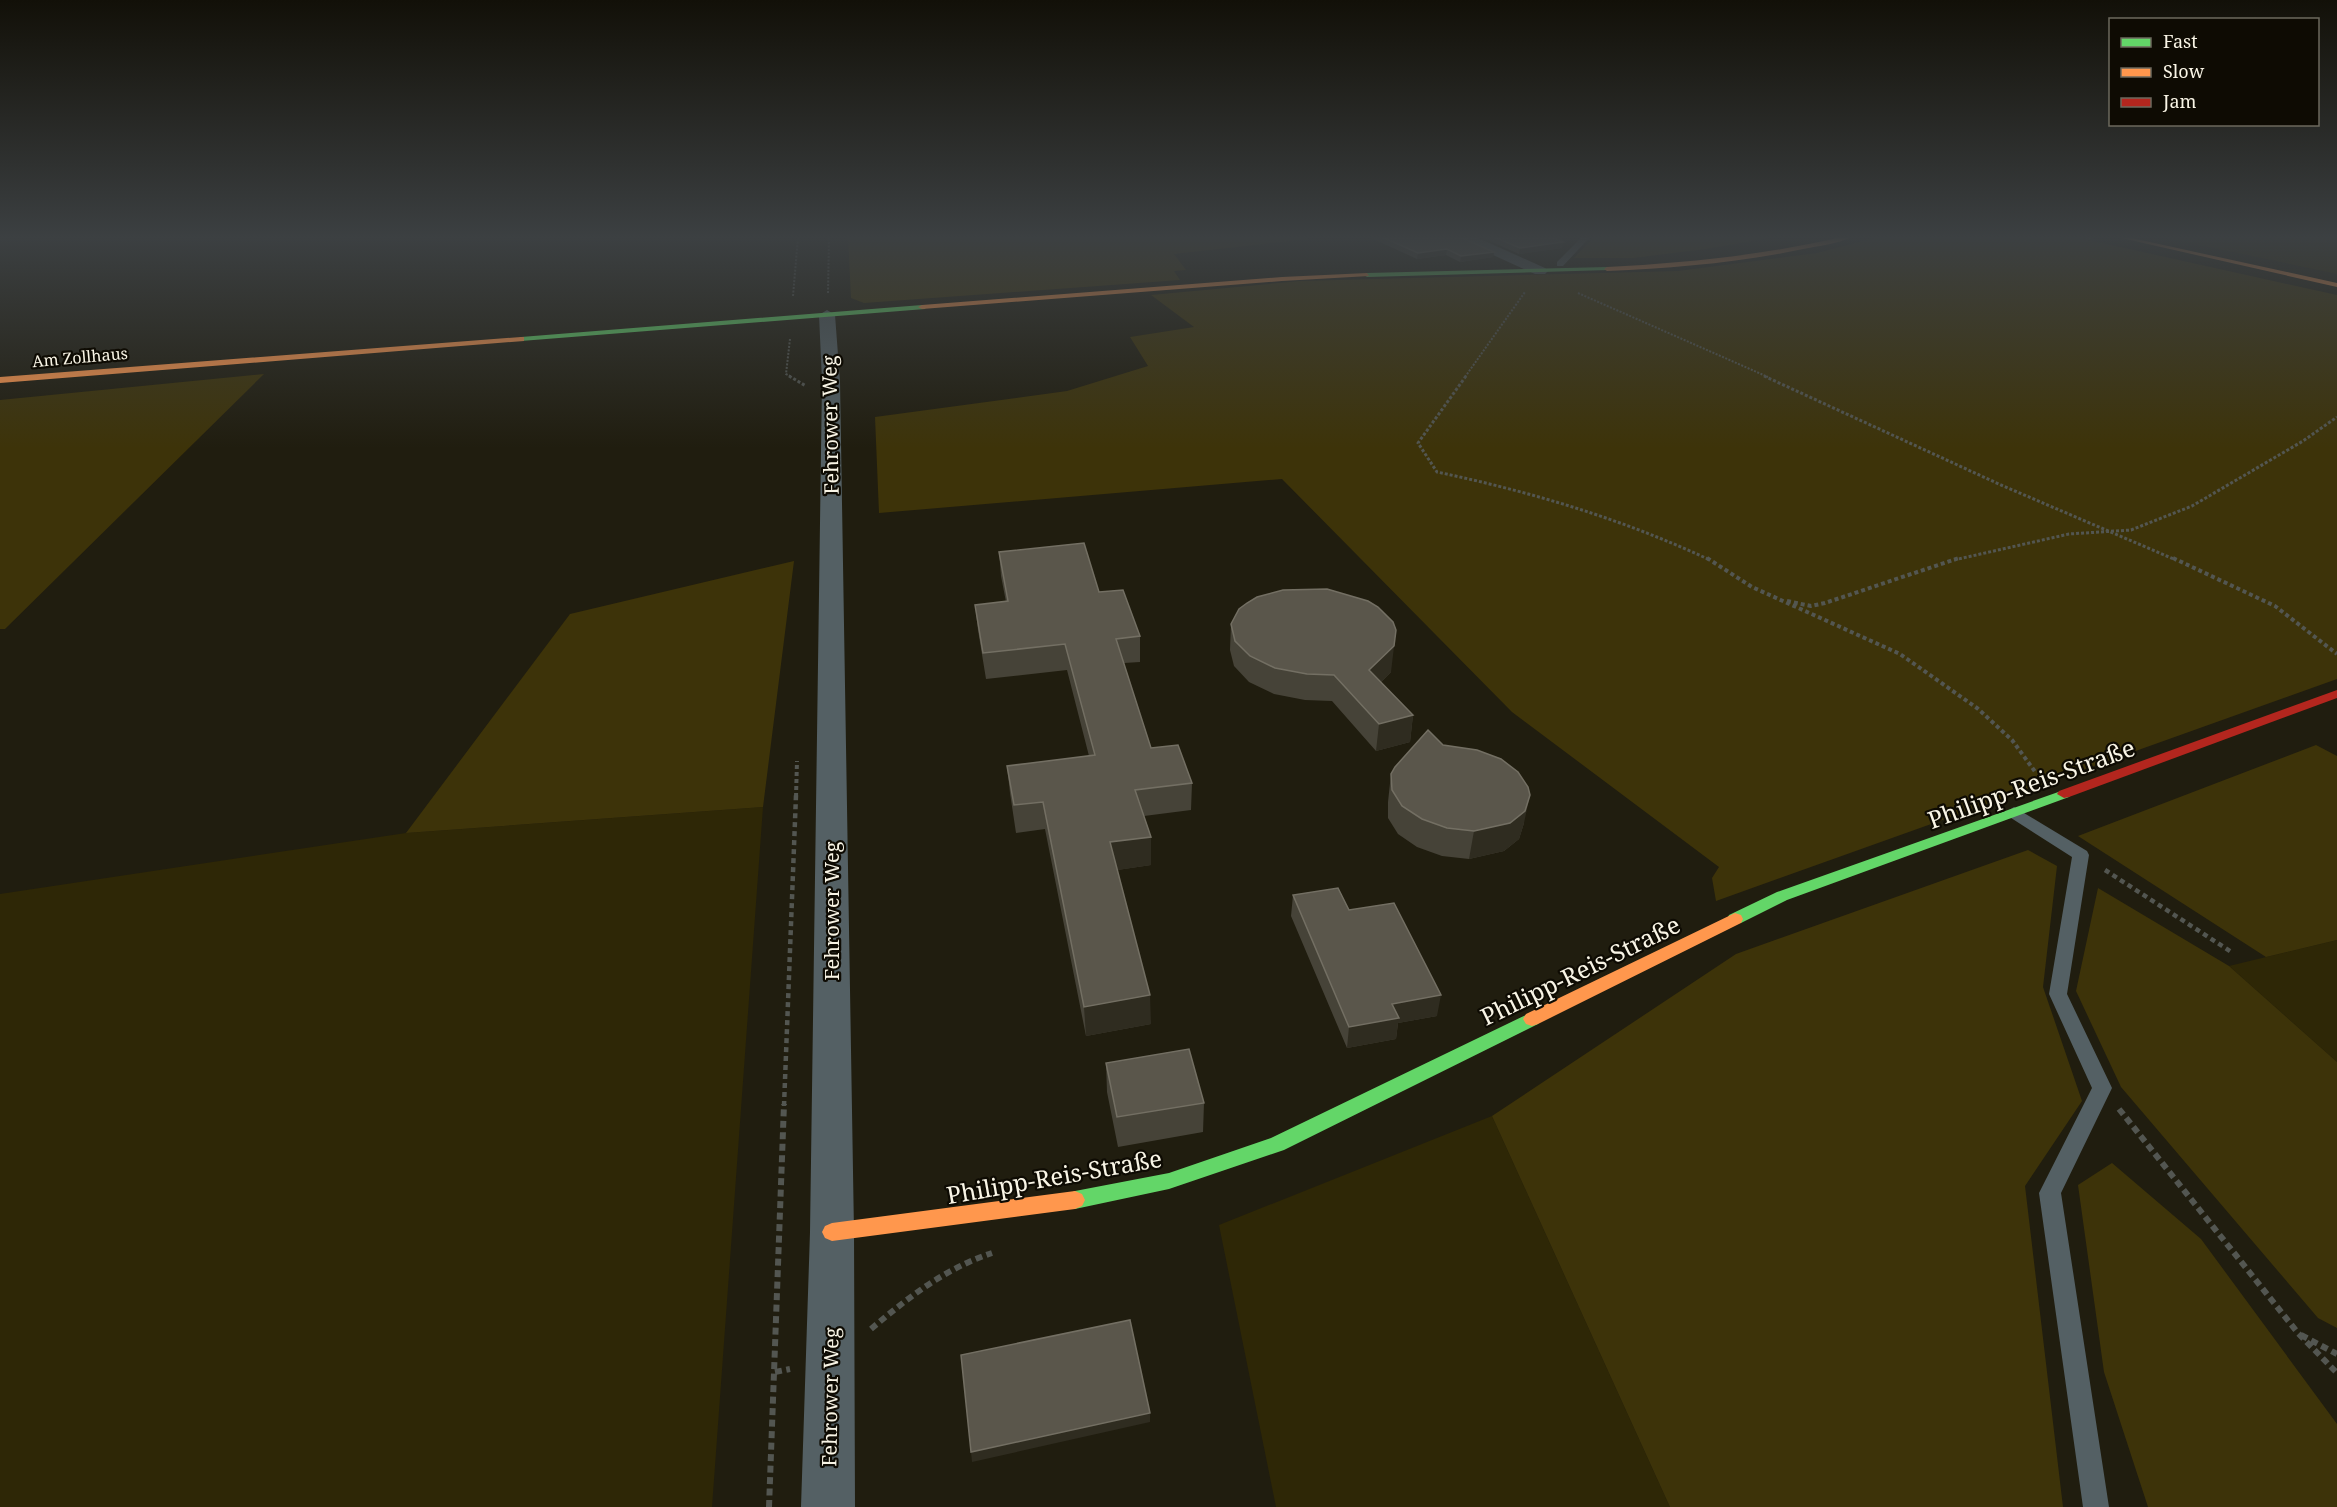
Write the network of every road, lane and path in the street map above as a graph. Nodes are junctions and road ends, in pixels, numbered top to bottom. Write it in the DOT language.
graph roads {
  1 [pos="793,307"];
  2 [pos="827,307"];
  3 [pos="924,307"];
  4 [pos="1514,307"];
  5 [pos="1607,307"];
  6 [pos="827,315"];
  7 [pos="792,318"];
  8 [pos="0,380"];
  9 [pos="809,389"];
  10 [pos="2337,417"];
  11 [pos="2110,531"];
  12 [pos="1780,600"];
  13 [pos="2337,654"];
  14 [pos="2337,694"];
  15 [pos="797,752"];
  16 [pos="2054,799"];
  17 [pos="2014,812"];
  18 [pos="2081,855"];
  19 [pos="2233,952"];
  20 [pos="2102,1088"];
  21 [pos="832,1232"];
  22 [pos="2298,1333"];
  23 [pos="2337,1354"];
  24 [pos="2337,1373"];
  25 [pos="2096,1506"];
  26 [pos="769,1507"];
  27 [pos="828,1507"];
  1 -- 7 [label="path"];
  2 -- 6 [label="path"];
  3 -- 6 [label="street, Am Zollhaus"];
  4 -- 12 [label="path"];
  5 -- 11 [label="path"];
  6 -- 7 [label="street, Am Zollhaus"];
  6 -- 21 [label="street, Fehrower Weg"];
  7 -- 8 [label="street, Am Zollhaus"];
  7 -- 9 [label="path"];
  10 -- 11 [label="path"];
  11 -- 12 [label="path"];
  11 -- 13 [label="path"];
  12 -- 16 [label="path"];
  14 -- 16 [label="street, Philipp-Reis-Straße"];
  15 -- 26 [label="path"];
  16 -- 17 [label="street, Philipp-Reis-Straße"];
  17 -- 18 [label="lane"];
  17 -- 21 [label="street, Philipp-Reis-Straße"];
  18 -- 19 [label="path"];
  18 -- 20 [label="lane"];
  20 -- 22 [label="path"];
  20 -- 25 [label="lane"];
  21 -- 27 [label="street, Fehrower Weg"];
  22 -- 23 [label="path"];
  22 -- 24 [label="path"];
}
